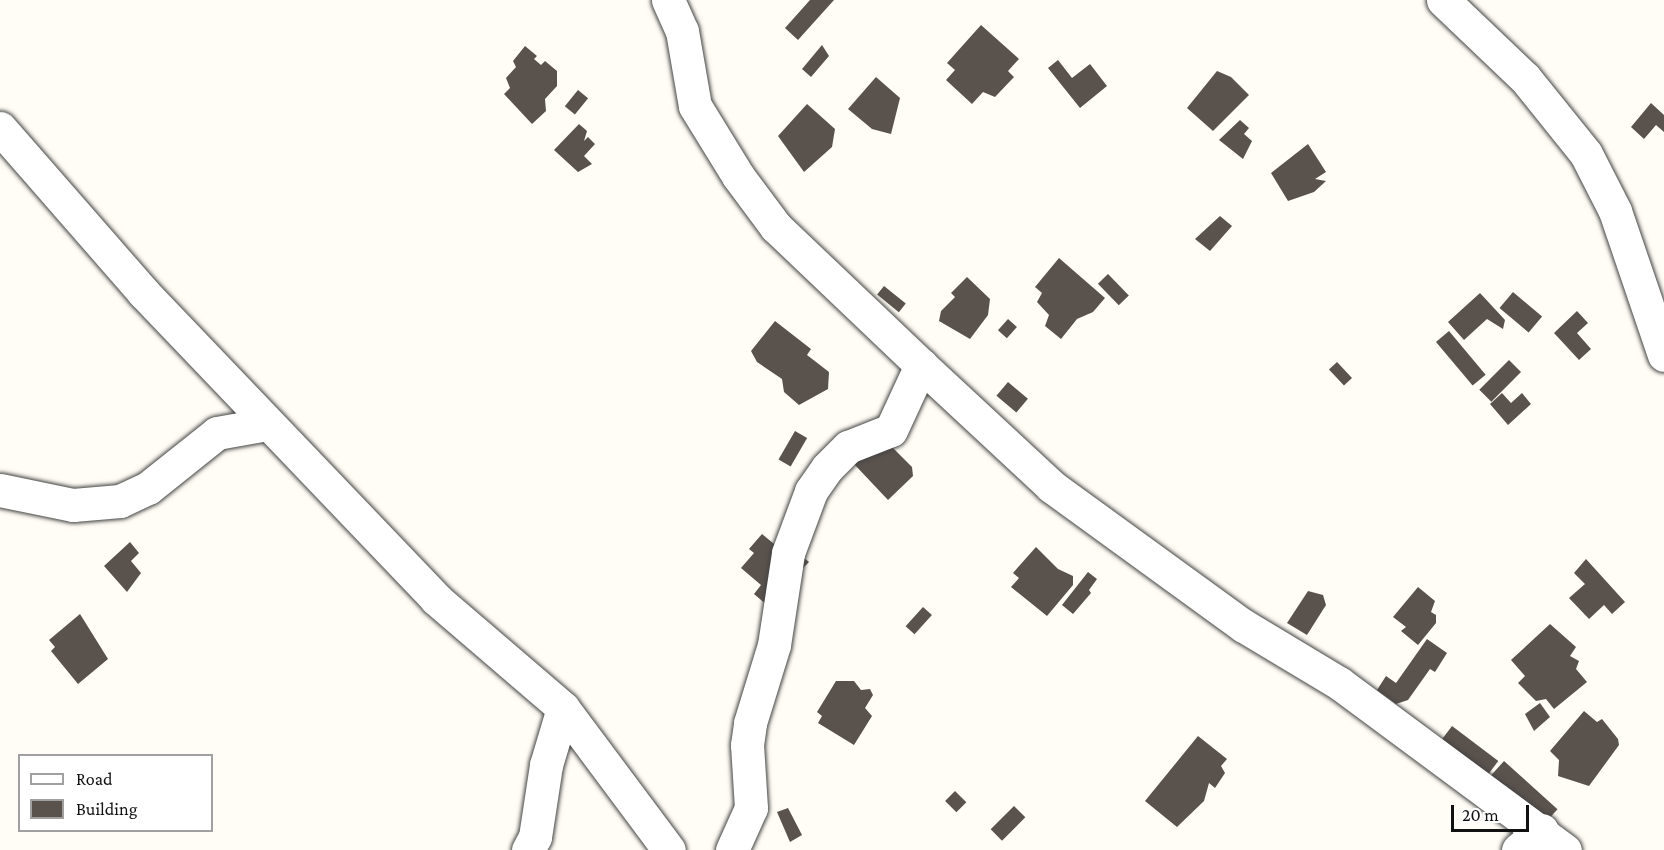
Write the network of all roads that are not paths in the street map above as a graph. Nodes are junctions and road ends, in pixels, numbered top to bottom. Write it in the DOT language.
graph roads {
  1 [pos="668,0"];
  2 [pos="691,0"];
  3 [pos="1443,0"];
  4 [pos="682,31"];
  5 [pos="0,128"];
  6 [pos="1664,355"];
  7 [pos="921,365"];
  8 [pos="267,424"];
  9 [pos="0,490"];
  10 [pos="563,708"];
  11 [pos="1542,843"];
  12 [pos="528,850"];
  13 [pos="669,850"];
  14 [pos="732,850"];
  1 -- 4 [label="street"];
  2 -- 4 [label="street"];
  3 -- 6 [label="street"];
  4 -- 7 [label="street"];
  5 -- 8 [label="street"];
  7 -- 11 [label="street"];
  7 -- 14 [label="street"];
  8 -- 9 [label="street"];
  8 -- 10 [label="street"];
  10 -- 12 [label="street"];
  10 -- 13 [label="street"];
}
